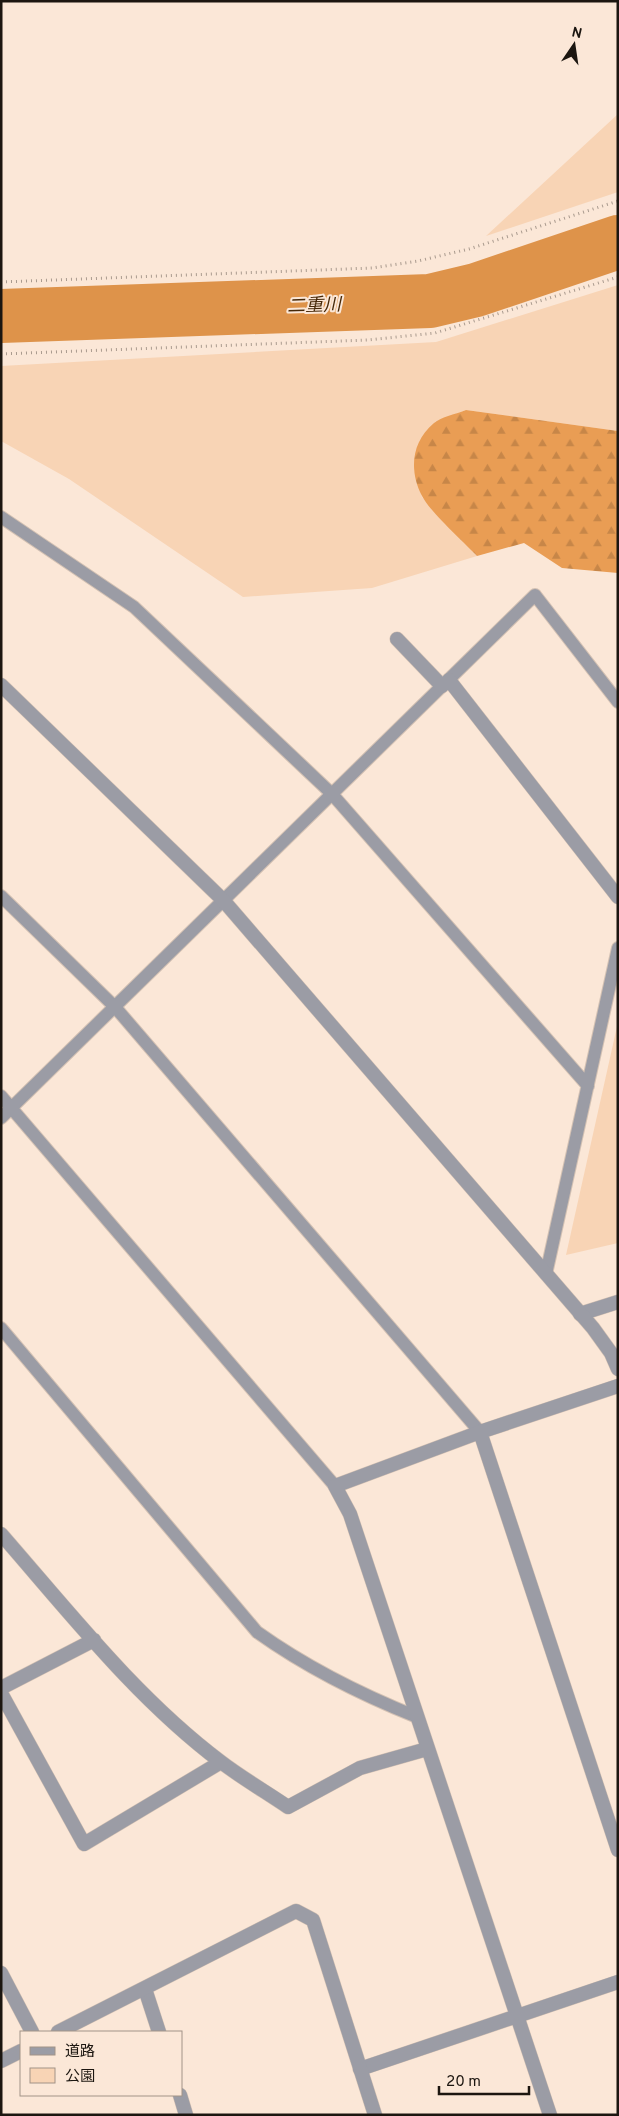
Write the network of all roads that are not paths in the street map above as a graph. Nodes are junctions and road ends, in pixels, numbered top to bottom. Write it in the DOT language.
graph roads {
  1 [pos="1,517"];
  2 [pos="397,639"];
  3 [pos="446,683"];
  4 [pos="1,685"];
  5 [pos="618,702"];
  6 [pos="332,794"];
  7 [pos="1,896"];
  8 [pos="618,897"];
  9 [pos="223,900"];
  10 [pos="618,948"];
  11 [pos="115,1007"];
  12 [pos="588,1086"];
  13 [pos="1,1096"];
  14 [pos="13,1107"];
  15 [pos="1,1118"];
  16 [pos="546,1274"];
  17 [pos="618,1302"];
  18 [pos="580,1314"];
  19 [pos="1,1328"];
  20 [pos="618,1369"];
  21 [pos="618,1386"];
  22 [pos="480,1432"];
  23 [pos="335,1486"];
  24 [pos="1,1534"];
  25 [pos="94,1640"];
  26 [pos="1,1688"];
  27 [pos="1,1693"];
  28 [pos="417,1717"];
  29 [pos="428,1748"];
  30 [pos="221,1762"];
  31 [pos="618,1850"];
  32 [pos="1,1973"];
  33 [pos="618,1982"];
  34 [pos="145,1989"];
  35 [pos="517,2016"];
  36 [pos="31,2031"];
  37 [pos="60,2031"];
  38 [pos="159,2031"];
  39 [pos="20,2052"];
  40 [pos="1,2061"];
  41 [pos="360,2068"];
  42 [pos="180,2096"];
  43 [pos="186,2115"];
  44 [pos="374,2115"];
  45 [pos="550,2115"];
  1 -- 6 [label="lane"];
  2 -- 3 [label="street"];
  3 -- 5 [label="lane"];
  3 -- 6 [label="lane"];
  3 -- 8 [label="street"];
  4 -- 9 [label="street"];
  6 -- 9 [label="lane"];
  6 -- 12 [label="lane"];
  7 -- 11 [label="lane"];
  9 -- 11 [label="lane"];
  9 -- 16 [label="street"];
  10 -- 12 [label="lane"];
  11 -- 14 [label="lane"];
  11 -- 22 [label="lane"];
  12 -- 16 [label="lane"];
  13 -- 14 [label="lane"];
  14 -- 15 [label="lane"];
  14 -- 23 [label="lane"];
  16 -- 18 [label="street"];
  17 -- 18 [label="street"];
  18 -- 20 [label="street"];
  19 -- 28 [label="lane"];
  21 -- 22 [label="street"];
  22 -- 23 [label="street"];
  22 -- 31 [label="street"];
  23 -- 28 [label="street"];
  24 -- 25 [label="street"];
  25 -- 26 [label="street"];
  25 -- 30 [label="street"];
  27 -- 30 [label="street"];
  28 -- 29 [label="street"];
  29 -- 30 [label="street"];
  29 -- 35 [label="street"];
  32 -- 36 [label="street"];
  33 -- 35 [label="street"];
  34 -- 37 [label="street"];
  34 -- 38 [label="street"];
  34 -- 41 [label="street"];
  35 -- 41 [label="street"];
  35 -- 45 [label="street"];
  39 -- 40 [label="street"];
  41 -- 44 [label="street"];
  42 -- 43 [label="street"];
}
